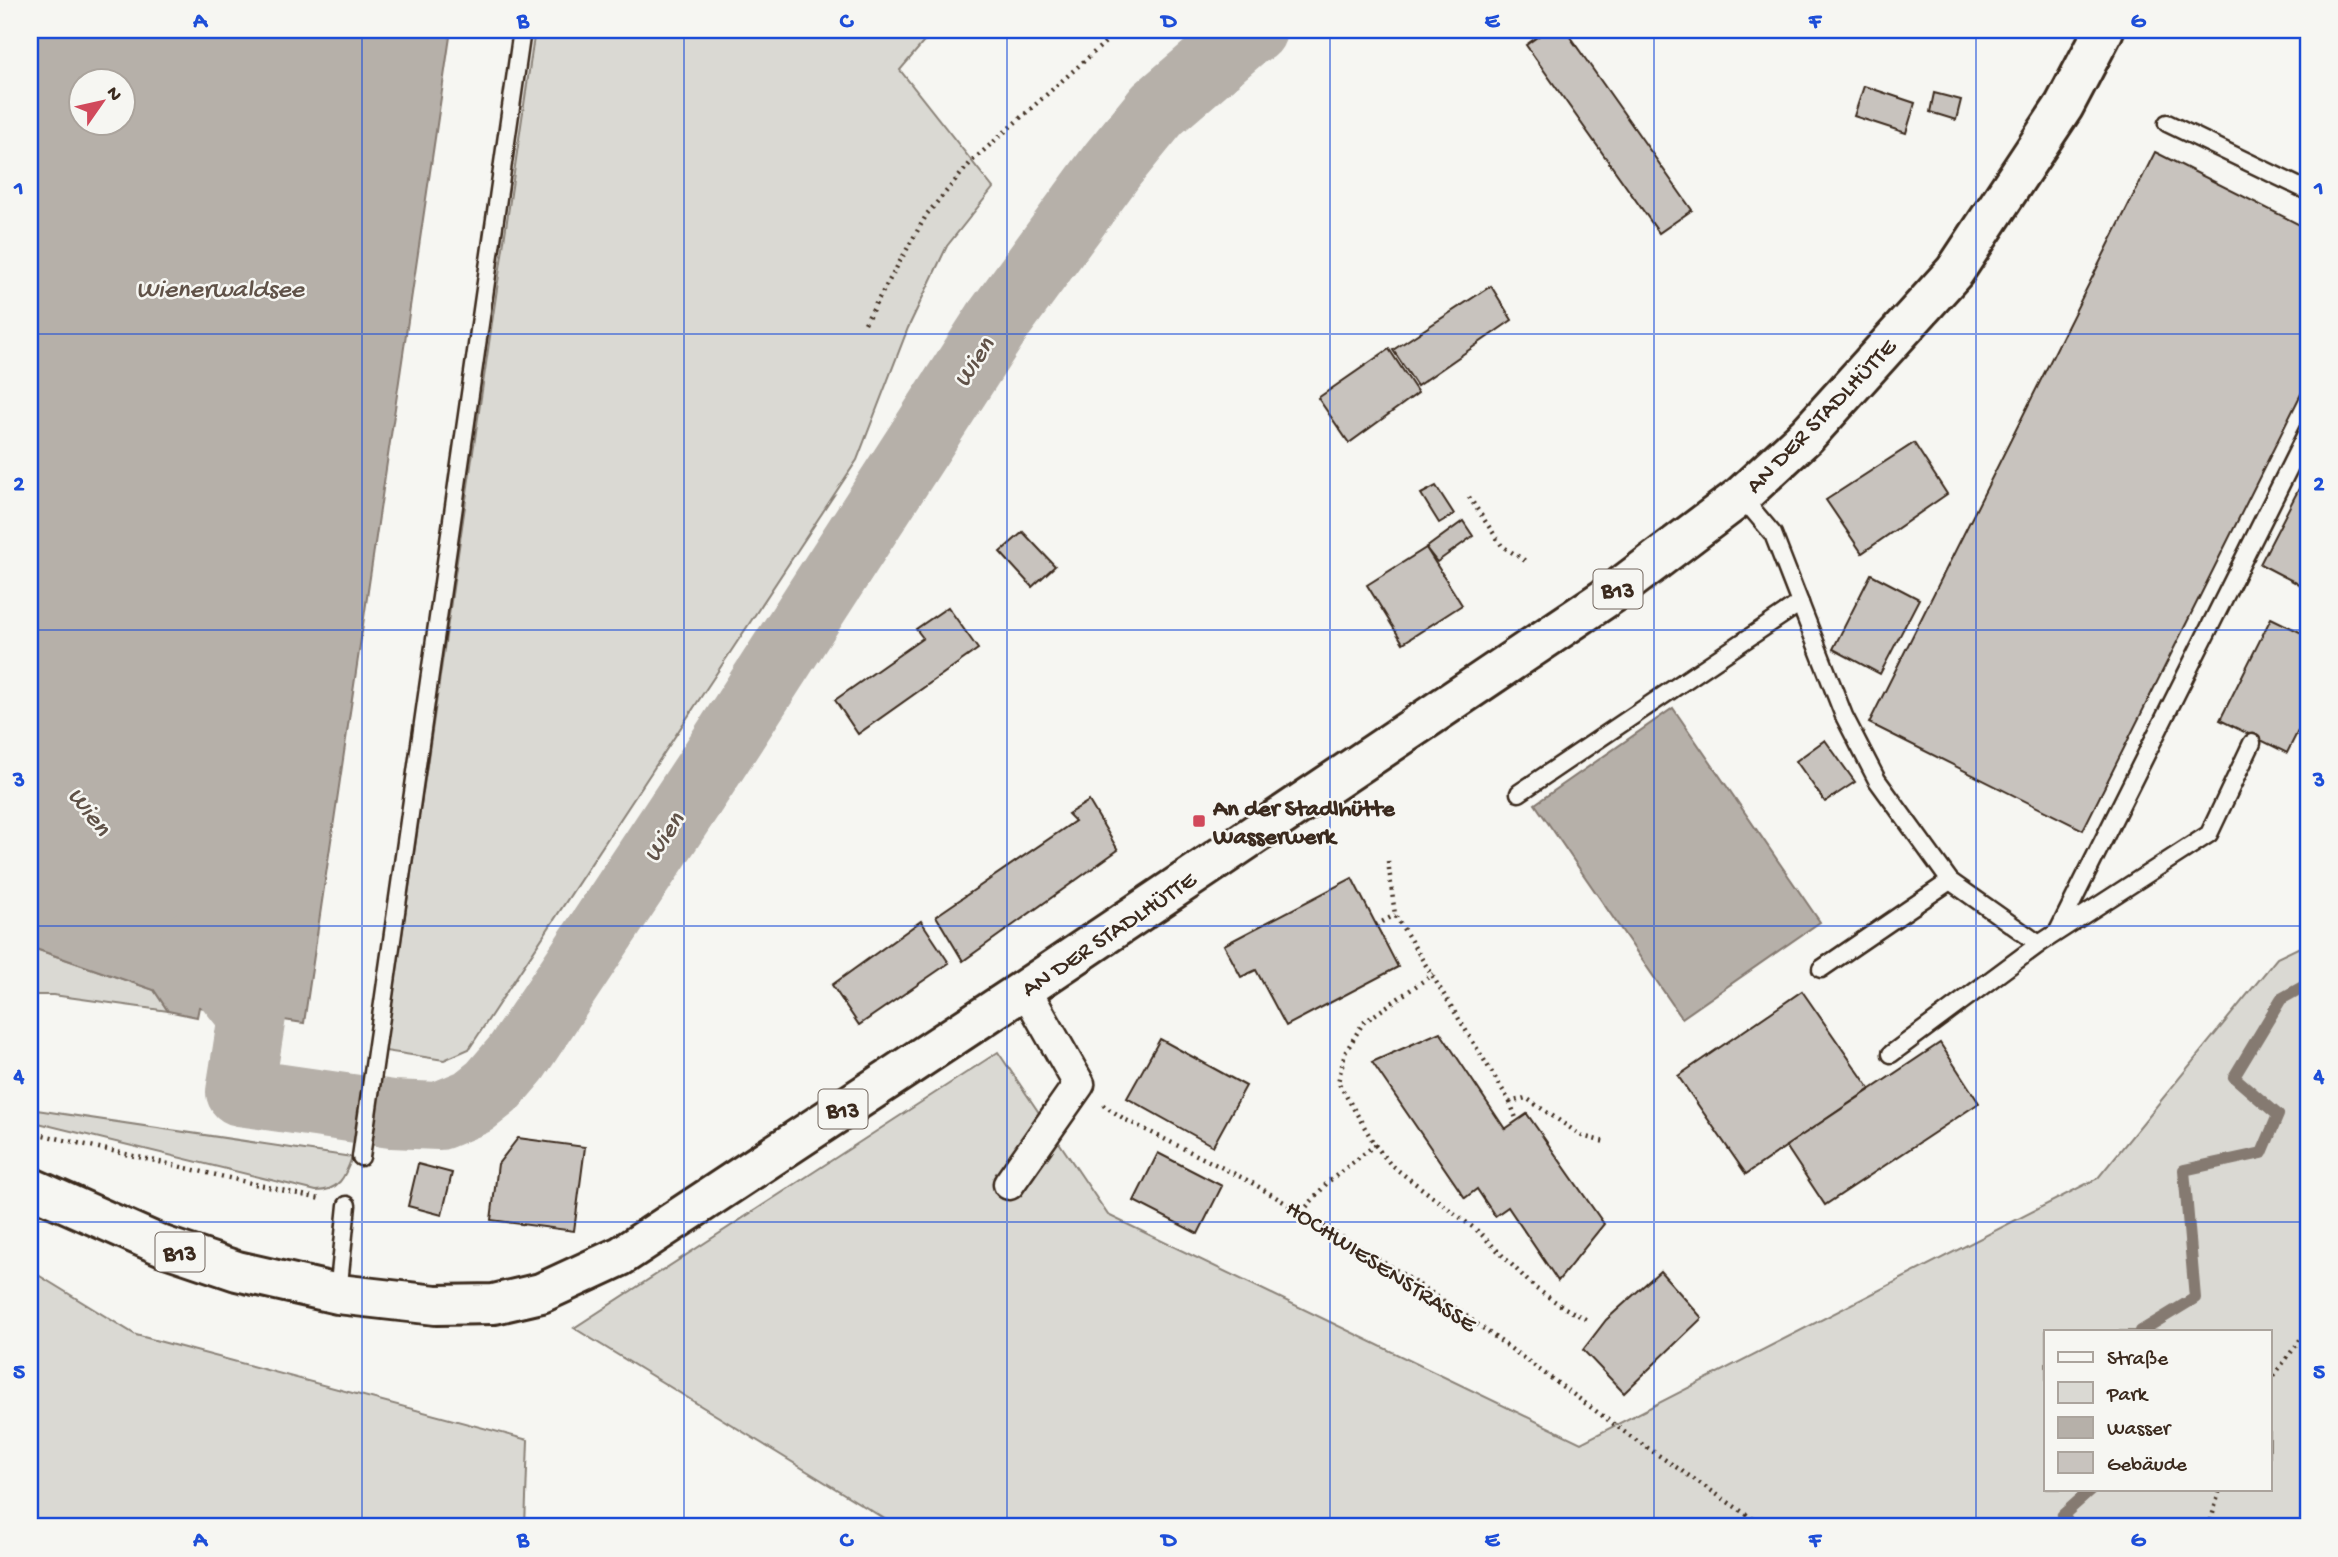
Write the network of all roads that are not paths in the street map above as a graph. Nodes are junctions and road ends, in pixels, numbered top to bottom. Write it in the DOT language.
graph roads {
  1 [pos="522,30"];
  2 [pos="2097,44"];
  3 [pos="2167,123"];
  4 [pos="2308,191"];
  5 [pos="2308,430"];
  6 [pos="1741,496"];
  7 [pos="1800,603"];
  8 [pos="2252,743"];
  9 [pos="1519,793"];
  10 [pos="1950,881"];
  11 [pos="2058,932"];
  12 [pos="2039,944"];
  13 [pos="1821,969"];
  14 [pos="1025,989"];
  15 [pos="1891,1054"];
  16 [pos="361,1157"];
  17 [pos="1009,1184"];
  18 [pos="30,1186"];
  19 [pos="347,1205"];
  20 [pos="338,1294"];
  1 -- 16 [label="lane"];
  2 -- 6 [label="main road, AN DER STADLHÜTTE / B13"];
  3 -- 4 [label="lane"];
  5 -- 11 [label="lane"];
  6 -- 7 [label="lane"];
  6 -- 14 [label="main road, AN DER STADLHÜTTE / B13"];
  7 -- 9 [label="lane"];
  7 -- 10 [label="lane"];
  8 -- 11 [label="lane"];
  10 -- 12 [label="lane"];
  10 -- 13 [label="lane"];
  11 -- 12 [label="lane"];
  12 -- 15 [label="lane"];
  14 -- 17 [label="street"];
  14 -- 20 [label="main road, AN DER STADLHÜTTE / B13"];
  18 -- 20 [label="main road, AN DER STADLHÜTTE / B13"];
  19 -- 20 [label="lane"];
}
